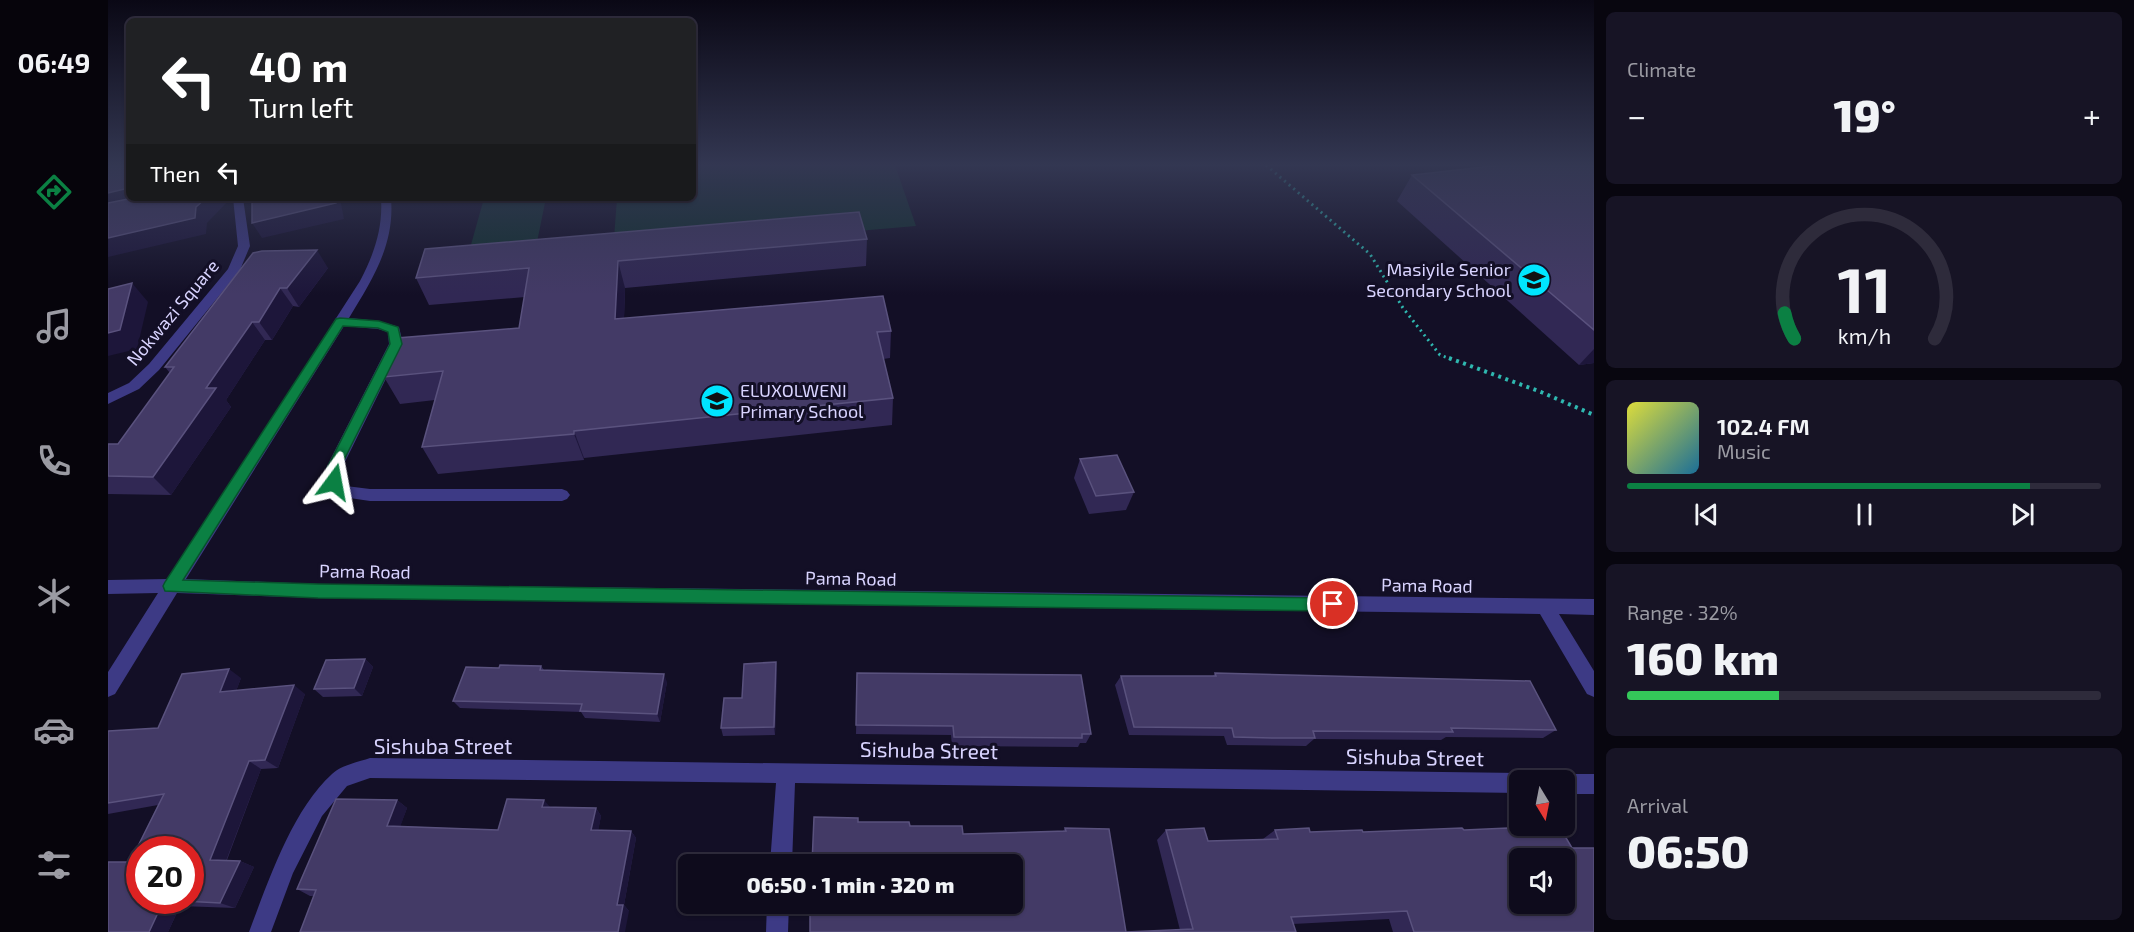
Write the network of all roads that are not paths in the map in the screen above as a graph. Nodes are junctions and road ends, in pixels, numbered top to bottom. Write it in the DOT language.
graph roads {
  1 [pos="239,208"];
  2 [pos="387,208"];
  3 [pos="340,322"];
  4 [pos="108,399"];
  5 [pos="562,495"];
  6 [pos="171,586"];
  7 [pos="108,587"];
  8 [pos="1545,607"];
  9 [pos="1594,607"];
  10 [pos="108,687"];
  11 [pos="1594,688"];
  12 [pos="786,774"];
  13 [pos="1509,783"];
  14 [pos="1575,784"];
  15 [pos="1594,784"];
  16 [pos="782,854"];
  17 [pos="778,914"];
  18 [pos="260,932"];
  19 [pos="777,932"];
  1 -- 4 [label="street, Nokwazi Square"];
  2 -- 3 [label="street"];
  3 -- 5 [label="street"];
  3 -- 6 [label="street"];
  6 -- 7 [label="street, Pama Road"];
  6 -- 8 [label="street, Pama Road"];
  6 -- 10 [label="street"];
  8 -- 9 [label="street, Pama Road"];
  8 -- 11 [label="street"];
  12 -- 13 [label="street, Sishuba Street"];
  12 -- 16 [label="street"];
  12 -- 18 [label="street, Sishuba Street"];
  14 -- 15 [label="street"];
  17 -- 19 [label="street"];
}
